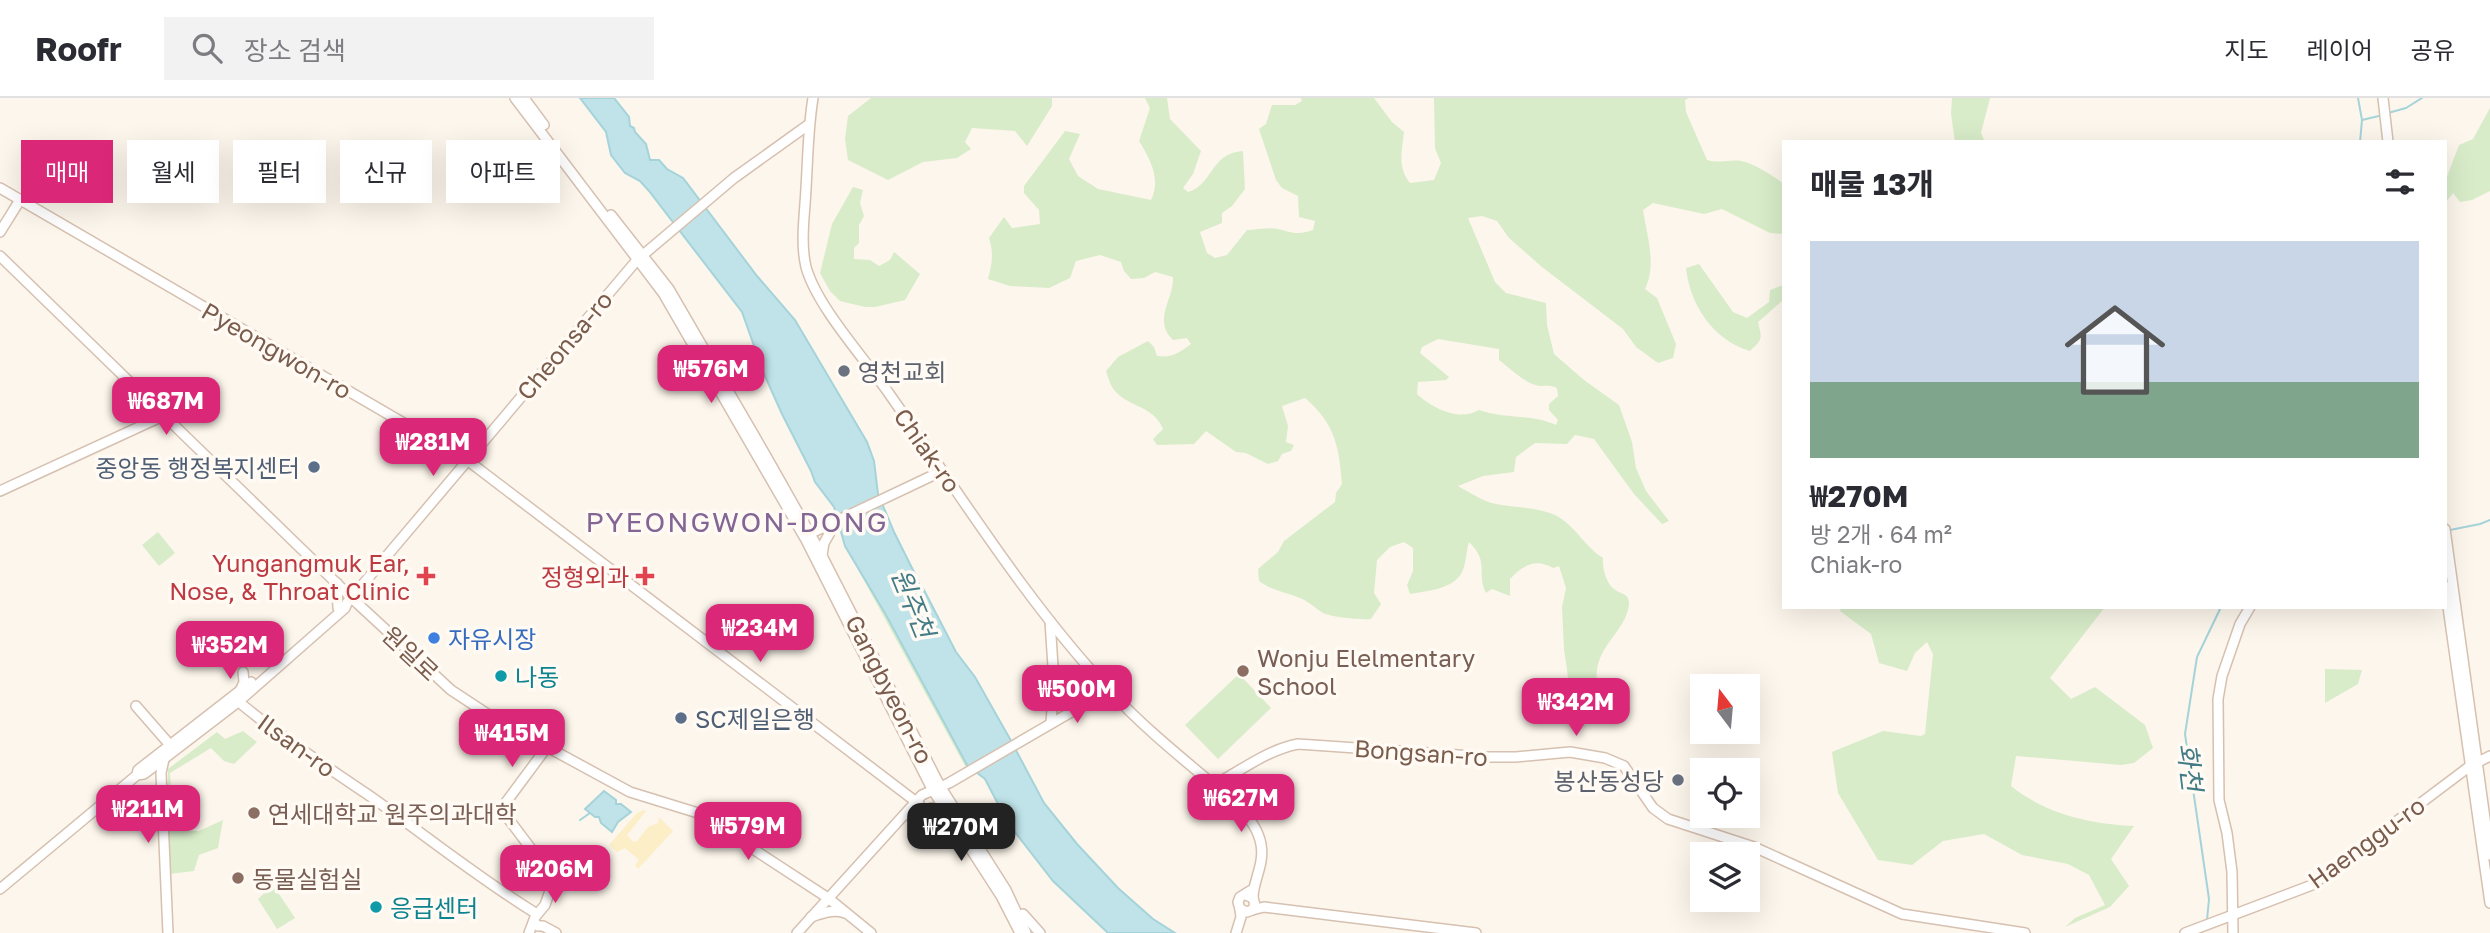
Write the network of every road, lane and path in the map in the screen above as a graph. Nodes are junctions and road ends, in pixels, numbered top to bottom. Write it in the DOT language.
graph roads {
  1 [pos="516,98"];
  2 [pos="524,98"];
  3 [pos="813,98"];
  4 [pos="2384,102"];
  5 [pos="808,125"];
  6 [pos="2388,140"];
  7 [pos="0,188"];
  8 [pos="20,200"];
  9 [pos="0,232"];
  10 [pos="642,255"];
  11 [pos="0,256"];
  12 [pos="165,415"];
  13 [pos="467,460"];
  14 [pos="942,471"];
  15 [pos="0,491"];
  16 [pos="798,513"];
  17 [pos="826,529"];
  18 [pos="808,538"];
  19 [pos="2447,546"];
  20 [pos="822,557"];
  21 [pos="337,583"];
  22 [pos="2447,598"];
  23 [pos="344,606"];
  24 [pos="2249,609"];
  25 [pos="370,616"];
  26 [pos="1050,619"];
  27 [pos="243,672"];
  28 [pos="1109,690"];
  29 [pos="237,697"];
  30 [pos="136,706"];
  31 [pos="1051,723"];
  32 [pos="187,743"];
  33 [pos="170,745"];
  34 [pos="547,747"];
  35 [pos="2490,756"];
  36 [pos="164,759"];
  37 [pos="2474,764"];
  38 [pos="161,773"];
  39 [pos="137,775"];
  40 [pos="1214,785"];
  41 [pos="940,789"];
  42 [pos="917,803"];
  43 [pos="945,812"];
  44 [pos="909,816"];
  45 [pos="2490,855"];
  46 [pos="865,862"];
  47 [pos="814,888"];
  48 [pos="0,889"];
  49 [pos="1004,893"];
  50 [pos="828,898"];
  51 [pos="2490,903"];
  52 [pos="1250,904"];
  53 [pos="848,914"];
  54 [pos="2234,914"];
  55 [pos="810,918"];
  56 [pos="543,923"];
  57 [pos="1025,932"];
  58 [pos="168,933"];
  59 [pos="530,933"];
  60 [pos="797,933"];
  61 [pos="871,933"];
  62 [pos="1040,933"];
  63 [pos="1236,933"];
  64 [pos="1476,933"];
  65 [pos="2025,933"];
  66 [pos="2185,933"];
  67 [pos="2233,933"];
  1 -- 10 [label="street, Gangbyeon-ro"];
  2 -- 10 [label="street, Gangbyeon-ro"];
  3 -- 5 [label="street, Chiak-ro"];
  4 -- 6 [label="street"];
  5 -- 10 [label="street, Cheonsa-ro"];
  5 -- 14 [label="street, Chiak-ro"];
  7 -- 8 [label="street, Pyeongwon-ro"];
  8 -- 9 [label="street"];
  8 -- 13 [label="street, Pyeongwon-ro"];
  10 -- 13 [label="street, Cheonsa-ro"];
  10 -- 16 [label="street, Gangbyeon-ro"];
  10 -- 18 [label="street, Gangbyeon-ro"];
  11 -- 12 [label="street, 원일로"];
  12 -- 15 [label="street"];
  12 -- 21 [label="street, 원일로"];
  13 -- 23 [label="street, Cheonsa-ro"];
  13 -- 42 [label="street, Pyeongwon-ro"];
  14 -- 17 [label="street"];
  14 -- 26 [label="street, Chiak-ro"];
  16 -- 17 [label="street"];
  16 -- 18 [label="street, Gangbyeon-ro"];
  17 -- 18 [label="street"];
  17 -- 20 [label="street"];
  18 -- 20 [label="street, Gangbyeon-ro"];
  18 -- 41 [label="street, Gangbyeon-ro"];
  19 -- 37 [label="street"];
  20 -- 41 [label="street, Gangbyeon-ro"];
  21 -- 23 [label="street, 원일로"];
  21 -- 23 [label="street"];
  22 -- 37 [label="street"];
  23 -- 25 [label="street, 원일로"];
  23 -- 25 [label="street"];
  23 -- 29 [label="street, Cheonsa-ro"];
  24 -- 54 [label="street"];
  25 -- 34 [label="street, 원일로"];
  26 -- 28 [label="street, Chiak-ro"];
  26 -- 31 [label="street"];
  27 -- 29 [label="street"];
  28 -- 31 [label="street"];
  28 -- 40 [label="street"];
  29 -- 32 [label="street, Cheonsa-ro"];
  29 -- 33 [label="street, Cheonsa-ro"];
  29 -- 56 [label="street, Ilsan-ro"];
  30 -- 33 [label="street"];
  31 -- 41 [label="street"];
  32 -- 36 [label="street, Cheonsa-ro"];
  32 -- 38 [label="street"];
  33 -- 36 [label="street"];
  33 -- 39 [label="street, Cheonsa-ro"];
  34 -- 47 [label="street, 원일로"];
  34 -- 56 [label="street"];
  35 -- 37 [label="street, Haenggu-ro"];
  36 -- 38 [label="street"];
  36 -- 39 [label="street, Cheonsa-ro"];
  37 -- 45 [label="street"];
  37 -- 51 [label="street"];
  37 -- 54 [label="street, Haenggu-ro"];
  38 -- 58 [label="street"];
  39 -- 48 [label="street, Cheonsa-ro"];
  40 -- 52 [label="street"];
  40 -- 65 [label="street, Bongsan-ro"];
  41 -- 42 [label="street"];
  41 -- 43 [label="street"];
  41 -- 49 [label="street"];
  42 -- 44 [label="street"];
  42 -- 46 [label="street"];
  43 -- 44 [label="street"];
  43 -- 49 [label="street"];
  44 -- 46 [label="street"];
  46 -- 50 [label="street"];
  47 -- 50 [label="street, 원일로"];
  47 -- 55 [label="street"];
  49 -- 57 [label="street"];
  49 -- 62 [label="street"];
  50 -- 53 [label="street, 원일로"];
  50 -- 55 [label="street"];
  52 -- 63 [label="street"];
  52 -- 64 [label="street"];
  53 -- 55 [label="street"];
  53 -- 61 [label="street, 원일로"];
  54 -- 66 [label="street, Haenggu-ro"];
  54 -- 67 [label="street"];
  55 -- 60 [label="street"];
  56 -- 59 [label="street"];
}
